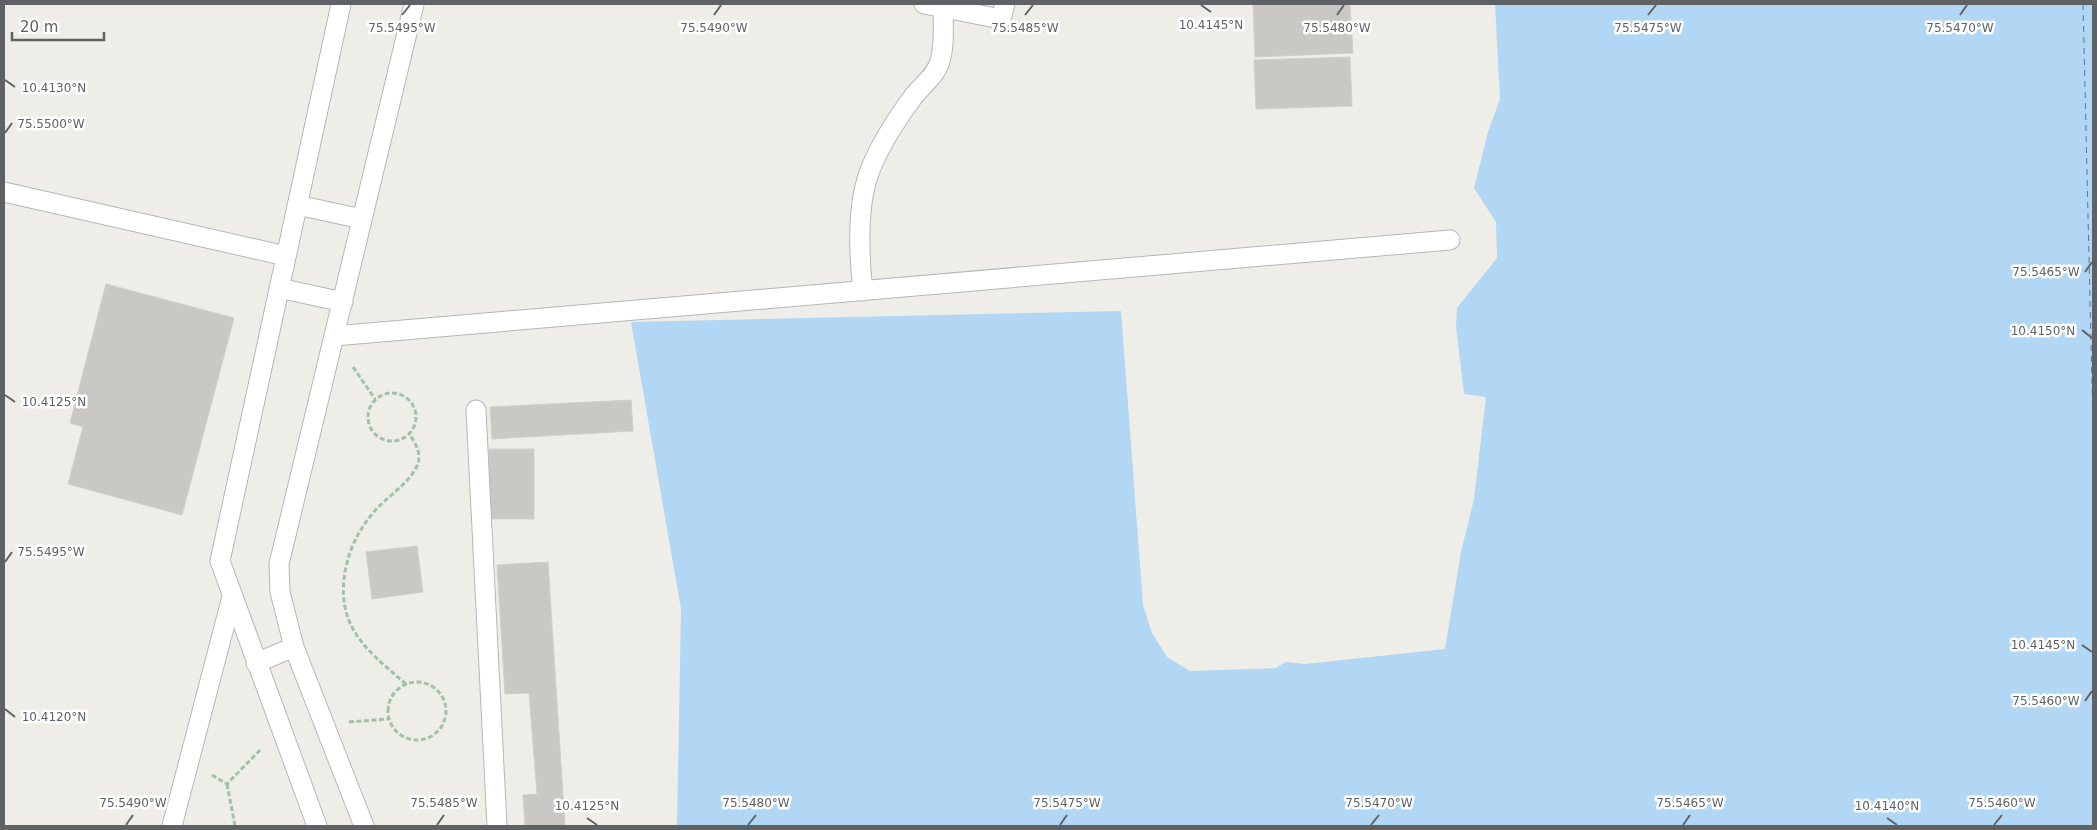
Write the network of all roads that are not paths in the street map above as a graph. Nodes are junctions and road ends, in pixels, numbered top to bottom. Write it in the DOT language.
graph roads {
  1 [pos="341,4"];
  2 [pos="414,4"];
  3 [pos="924,4"];
  4 [pos="1005,4"];
  5 [pos="943,8"];
  6 [pos="4,192"];
  7 [pos="297,205"];
  8 [pos="362,219"];
  9 [pos="1450,240"];
  10 [pos="286,256"];
  11 [pos="280,288"];
  12 [pos="863,291"];
  13 [pos="342,302"];
  14 [pos="338,336"];
  15 [pos="476,410"];
  16 [pos="232,597"];
  17 [pos="294,646"];
  18 [pos="256,663"];
  19 [pos="172,826"];
  20 [pos="317,826"];
  21 [pos="364,826"];
  22 [pos="497,826"];
  1 -- 7 [label="lane"];
  2 -- 8 [label="lane"];
  3 -- 5 [label="lane"];
  4 -- 5 [label="lane"];
  5 -- 12 [label="lane"];
  6 -- 10 [label="lane"];
  7 -- 8 [label="lane"];
  7 -- 10 [label="lane"];
  8 -- 13 [label="lane"];
  9 -- 12 [label="lane"];
  10 -- 11 [label="lane"];
  11 -- 13 [label="lane"];
  11 -- 16 [label="lane"];
  12 -- 14 [label="lane"];
  13 -- 14 [label="lane"];
  14 -- 17 [label="lane"];
  15 -- 22 [label="lane"];
  16 -- 18 [label="lane"];
  16 -- 19 [label="lane"];
  17 -- 18 [label="lane"];
  17 -- 21 [label="lane"];
  18 -- 20 [label="lane"];
}
